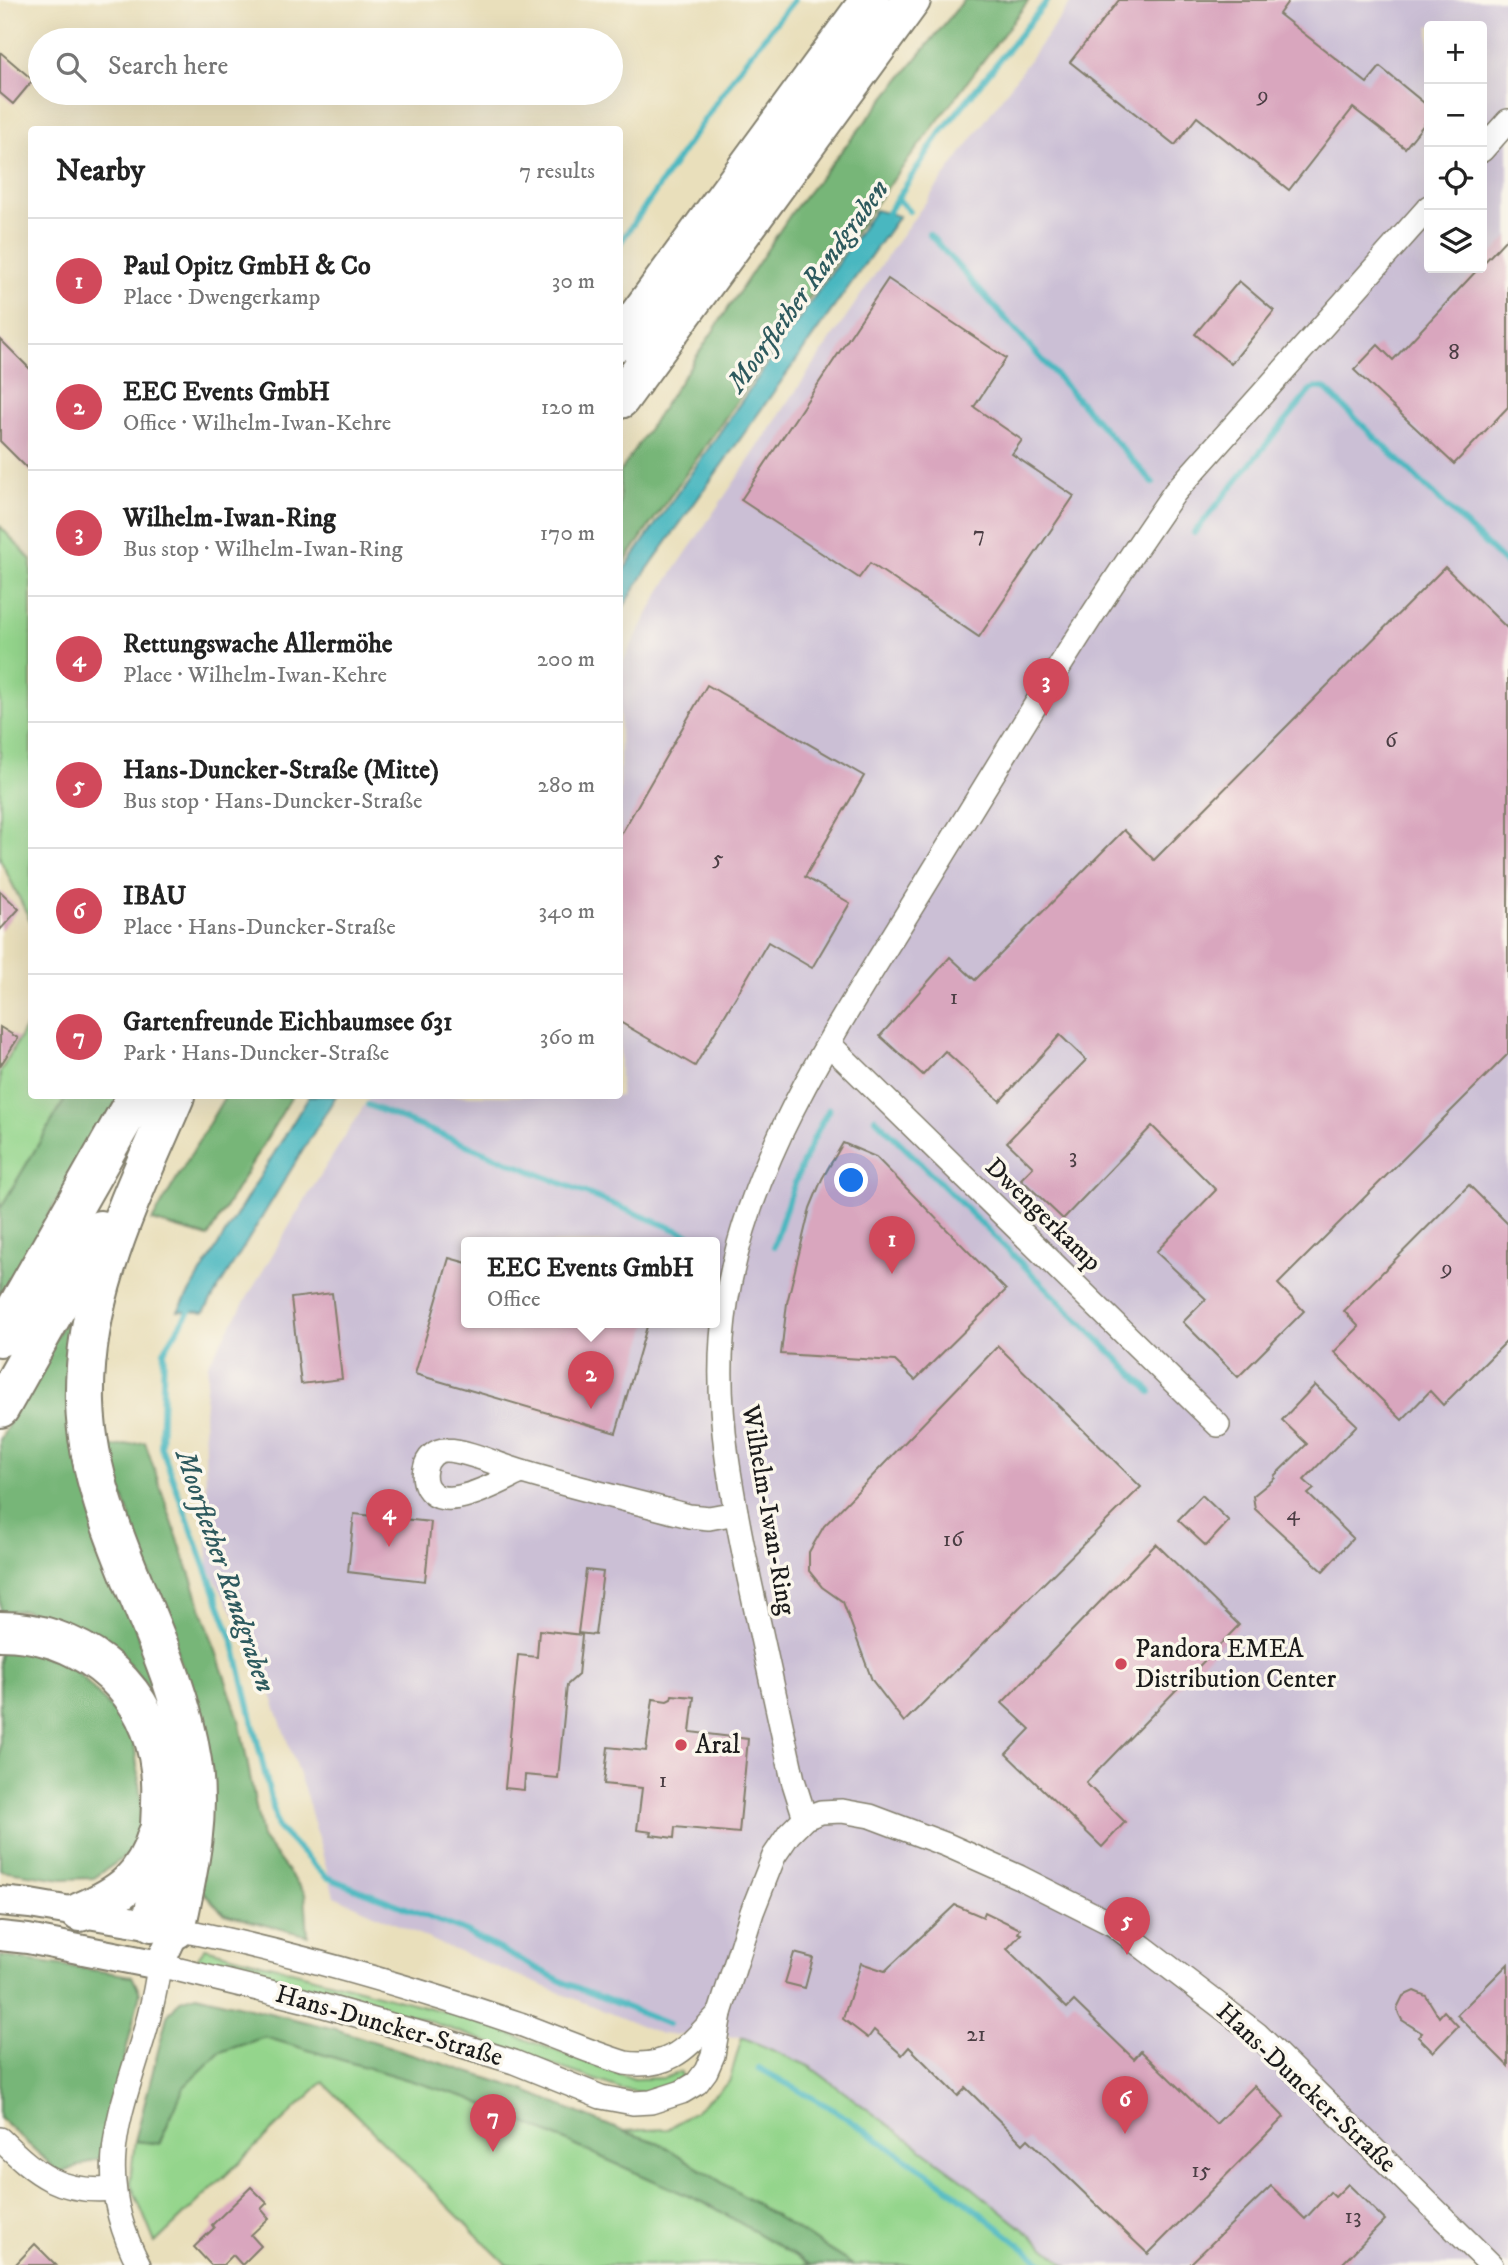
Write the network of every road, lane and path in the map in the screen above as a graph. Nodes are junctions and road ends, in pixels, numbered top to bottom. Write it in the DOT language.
graph roads {
  1 [pos="870,0"];
  2 [pos="911,0"];
  3 [pos="1508,121"];
  4 [pos="1485,147"];
  5 [pos="1426,210"];
  6 [pos="623,337"];
  7 [pos="623,395"];
  8 [pos="829,1044"];
  9 [pos="134,1099"];
  10 [pos="173,1099"];
  11 [pos="174,1099"];
  12 [pos="0,1337"];
  13 [pos="0,1408"];
  14 [pos="1218,1425"];
  15 [pos="521,1472"];
  16 [pos="736,1513"];
  17 [pos="0,1631"];
  18 [pos="805,1818"];
  19 [pos="160,1826"];
  20 [pos="0,1901"];
  21 [pos="80,1912"];
  22 [pos="164,1926"];
  23 [pos="0,1936"];
  24 [pos="159,1965"];
  25 [pos="720,2013"];
  26 [pos="0,2139"];
  27 [pos="114,2189"];
  28 [pos="139,2265"];
  29 [pos="1491,2265"];
  1 -- 6 [label="highway"];
  2 -- 7 [label="highway"];
  3 -- 4 [label="street"];
  5 -- 8 [label="street, Wilhelm-Iwan-Ring"];
  8 -- 14 [label="street, Dwengerkamp"];
  8 -- 16 [label="street, Wilhelm-Iwan-Ring"];
  9 -- 12 [label="highway"];
  10 -- 13 [label="highway"];
  11 -- 22 [label="highway"];
  15 -- 16 [label="street"];
  16 -- 18 [label="street, Wilhelm-Iwan-Ring"];
  17 -- 19 [label="highway"];
  18 -- 25 [label="street, Hans-Duncker-Straße"];
  18 -- 29 [label="street, Hans-Duncker-Straße"];
  19 -- 21 [label="highway"];
  19 -- 22 [label="highway"];
  20 -- 21 [label="street, Hans-Duncker-Straße"];
  21 -- 22 [label="street, Hans-Duncker-Straße"];
  22 -- 24 [label="street"];
  22 -- 25 [label="street, Hans-Duncker-Straße"];
  23 -- 24 [label="street, Hans-Duncker-Straße"];
  24 -- 25 [label="street, Hans-Duncker-Straße"];
  24 -- 27 [label="street"];
  26 -- 27 [label="street"];
  27 -- 28 [label="street"];
}
